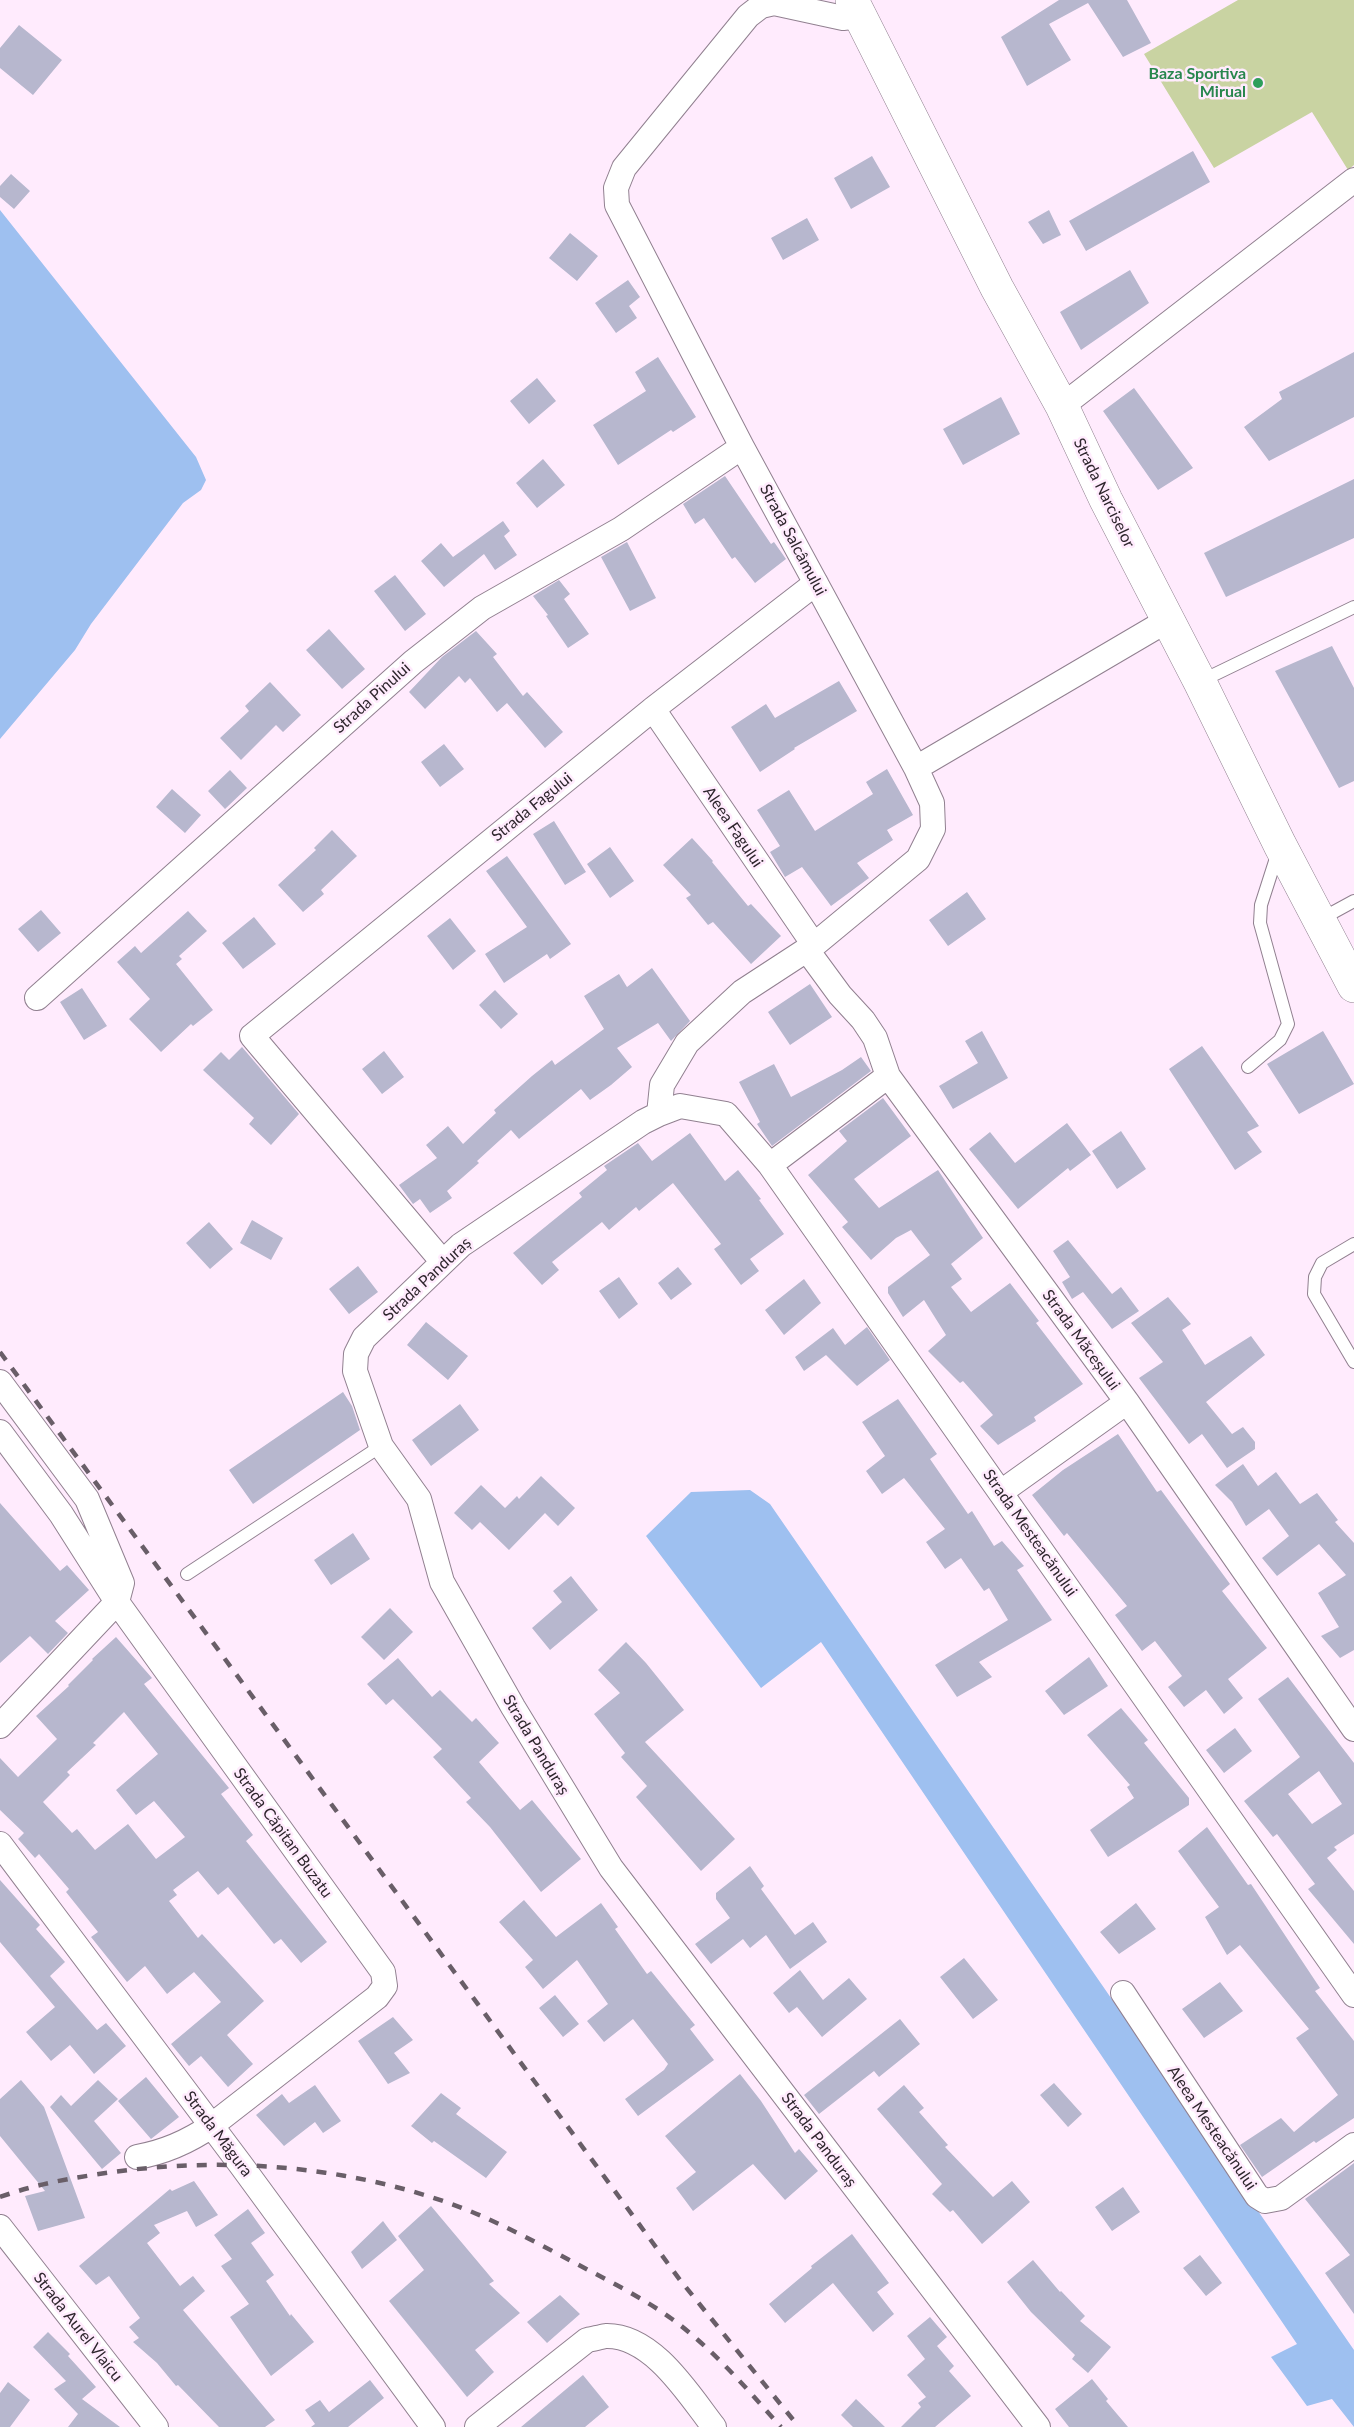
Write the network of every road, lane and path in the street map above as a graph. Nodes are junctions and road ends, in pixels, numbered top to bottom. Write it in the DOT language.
graph roads {
  1 [pos="856,8"];
  2 [pos="1354,180"];
  3 [pos="1062,406"];
  4 [pos="742,447"];
  5 [pos="816,583"];
  6 [pos="1354,607"];
  7 [pos="1168,620"];
  8 [pos="1200,682"];
  9 [pos="652,709"];
  10 [pos="916,768"];
  11 [pos="1280,845"];
  12 [pos="1354,901"];
  13 [pos="1319,920"];
  14 [pos="810,947"];
  15 [pos="1354,986"];
  16 [pos="37,998"];
  17 [pos="1248,1067"];
  18 [pos="888,1076"];
  19 [pos="670,1110"];
  20 [pos="770,1165"];
  21 [pos="1354,1244"];
  22 [pos="442,1261"];
  23 [pos="1354,1362"];
  24 [pos="0,1382"];
  25 [pos="1127,1402"];
  26 [pos="0,1432"];
  27 [pos="381,1446"];
  28 [pos="1001,1492"];
  29 [pos="187,1574"];
  30 [pos="117,1602"];
  31 [pos="0,1726"];
  32 [pos="1354,1729"];
  33 [pos="0,1844"];
  34 [pos="1123,1993"];
  35 [pos="1354,1995"];
  36 [pos="211,2126"];
  37 [pos="1354,2145"];
  38 [pos="137,2157"];
  39 [pos="0,2227"];
  40 [pos="156,2427"];
  41 [pos="433,2427"];
  42 [pos="477,2427"];
  43 [pos="714,2427"];
  44 [pos="1038,2427"];
  1 -- 3 [label="main road, Strada Narciselor"];
  1 -- 4 [label="street, Strada Salcâmului"];
  2 -- 3 [label="street"];
  3 -- 7 [label="main road, Strada Narciselor"];
  4 -- 5 [label="street, Strada Salcâmului"];
  4 -- 16 [label="street, Strada Pinului"];
  5 -- 9 [label="street, Strada Fagului"];
  5 -- 10 [label="street, Strada Salcâmului"];
  6 -- 8 [label="lane"];
  7 -- 8 [label="main road, Strada Narciselor"];
  7 -- 10 [label="street"];
  8 -- 11 [label="main road, Strada Narciselor"];
  9 -- 14 [label="street, Aleea Fagului"];
  9 -- 22 [label="street, Strada Fagului"];
  10 -- 14 [label="street, Strada Salcâmului"];
  11 -- 13 [label="main road, Strada Narciselor"];
  11 -- 17 [label="lane"];
  12 -- 13 [label="lane"];
  13 -- 15 [label="main road, Strada Narciselor"];
  14 -- 18 [label="street, Aleea Fagului"];
  14 -- 19 [label="street, Strada Salcâmului"];
  18 -- 20 [label="street"];
  18 -- 25 [label="street, Strada Măceșului"];
  19 -- 20 [label="street, Strada Mesteacănului"];
  19 -- 22 [label="street, Strada Panduraș"];
  20 -- 28 [label="street, Strada Mesteacănului"];
  21 -- 23 [label="lane"];
  22 -- 27 [label="street, Strada Panduraș"];
  24 -- 30 [label="street"];
  25 -- 28 [label="street"];
  25 -- 32 [label="street, Strada Măceșului"];
  26 -- 30 [label="street, Strada Căpitan Buzatu"];
  27 -- 29 [label="lane"];
  27 -- 44 [label="street, Strada Panduraș"];
  28 -- 35 [label="street, Strada Mesteacănului"];
  30 -- 31 [label="street"];
  30 -- 36 [label="street, Strada Căpitan Buzatu"];
  33 -- 36 [label="street, Strada Măgura"];
  34 -- 37 [label="street, Aleea Mesteacănului"];
  36 -- 38 [label="street, Strada Căpitan Buzatu"];
  36 -- 41 [label="street, Strada Măgura"];
  39 -- 40 [label="street, Strada Aurel Vlaicu"];
  42 -- 43 [label="street"];
}
